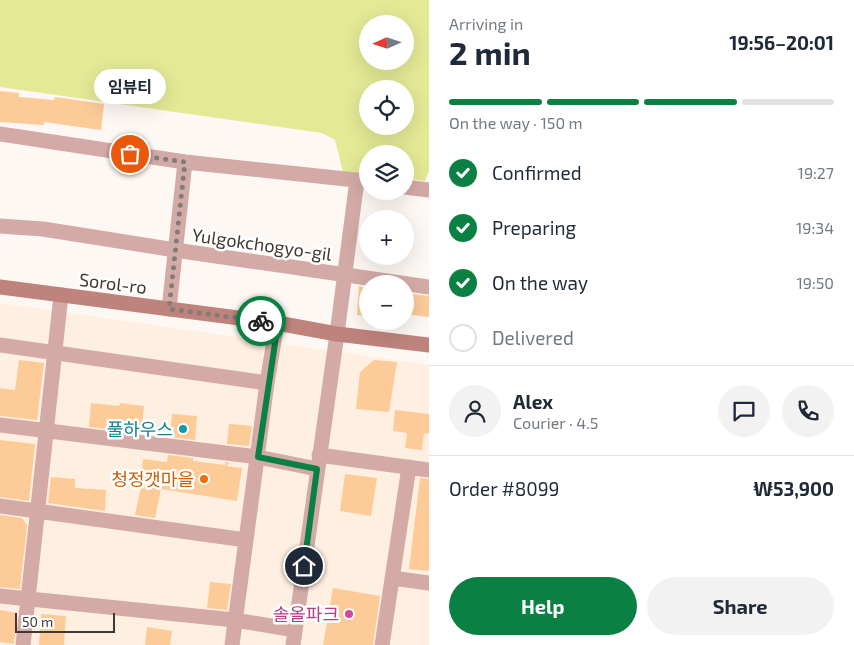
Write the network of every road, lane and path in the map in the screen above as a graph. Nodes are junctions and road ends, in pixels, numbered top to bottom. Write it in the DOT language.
graph roads {
  1 [pos="0,134"];
  2 [pos="185,162"];
  3 [pos="359,181"];
  4 [pos="414,188"];
  5 [pos="429,190"];
  6 [pos="359,197"];
  7 [pos="0,226"];
  8 [pos="176,250"];
  9 [pos="344,275"];
  10 [pos="0,287"];
  11 [pos="429,287"];
  12 [pos="61,295"];
  13 [pos="169,309"];
  14 [pos="278,323"];
  15 [pos="337,334"];
  16 [pos="0,345"];
  17 [pos="429,346"];
  18 [pos="55,352"];
  19 [pos="268,383"];
  20 [pos="0,425"];
  21 [pos="46,430"];
  22 [pos="258,457"];
  23 [pos="318,462"];
  24 [pos="409,467"];
  25 [pos="429,470"];
  26 [pos="0,506"];
  27 [pos="37,511"];
  28 [pos="246,540"];
  29 [pos="392,578"];
  30 [pos="429,583"];
  31 [pos="0,596"];
  32 [pos="28,599"];
  33 [pos="236,620"];
  34 [pos="294,638"];
  35 [pos="23,645"];
  36 [pos="232,645"];
  37 [pos="382,645"];
  1 -- 2 [label="street"];
  2 -- 3 [label="street"];
  2 -- 8 [label="street"];
  4 -- 5 [label="street"];
  6 -- 9 [label="street"];
  7 -- 8 [label="street, Yulgokchogyo-gil"];
  8 -- 9 [label="street, Yulgokchogyo-gil"];
  8 -- 13 [label="street"];
  9 -- 11 [label="street, Yulgokchogyo-gil"];
  9 -- 15 [label="street"];
  10 -- 12 [label="street, Sorol-ro"];
  12 -- 13 [label="street, Sorol-ro"];
  12 -- 18 [label="street"];
  13 -- 14 [label="street, Sorol-ro"];
  14 -- 15 [label="street, Sorol-ro"];
  14 -- 19 [label="street"];
  15 -- 17 [label="street, Sorol-ro"];
  15 -- 23 [label="street"];
  16 -- 18 [label="street"];
  18 -- 19 [label="street"];
  18 -- 21 [label="street"];
  19 -- 22 [label="street"];
  20 -- 21 [label="street"];
  21 -- 22 [label="street"];
  21 -- 27 [label="street"];
  22 -- 23 [label="street"];
  22 -- 28 [label="street"];
  23 -- 24 [label="street"];
  23 -- 34 [label="street"];
  24 -- 25 [label="street"];
  24 -- 29 [label="street"];
  26 -- 27 [label="street"];
  27 -- 28 [label="street"];
  27 -- 32 [label="street"];
  28 -- 33 [label="street"];
  29 -- 30 [label="street"];
  29 -- 37 [label="street"];
  31 -- 32 [label="street"];
  32 -- 33 [label="street"];
  32 -- 35 [label="street"];
  33 -- 34 [label="street"];
  33 -- 36 [label="street"];
}
